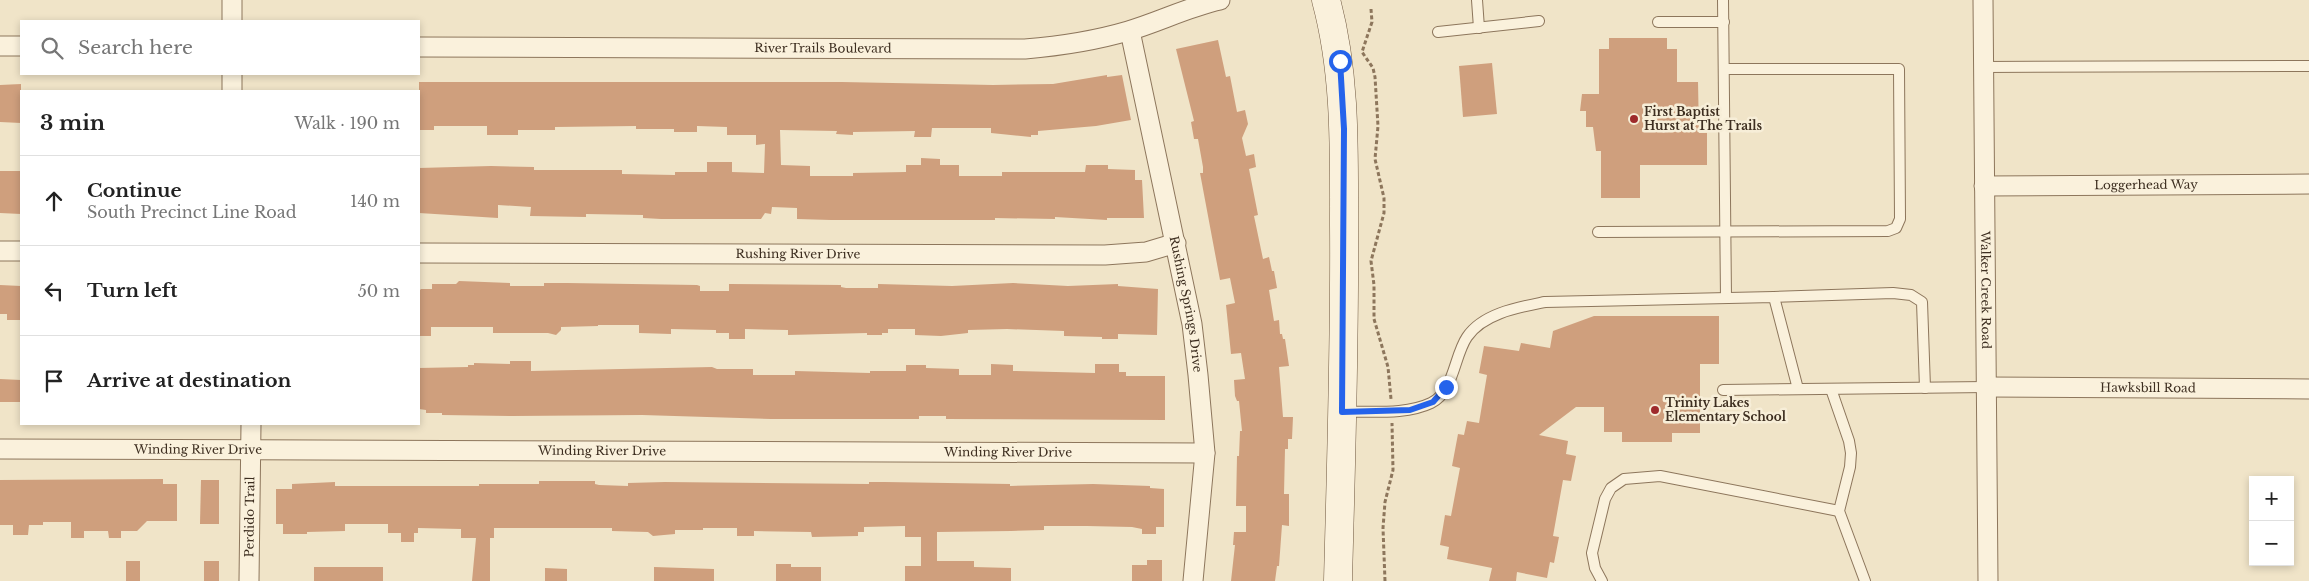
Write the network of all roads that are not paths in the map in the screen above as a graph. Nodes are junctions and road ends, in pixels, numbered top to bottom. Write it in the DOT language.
graph roads {
  1 [pos="232,0"];
  2 [pos="1220,0"];
  3 [pos="1326,0"];
  4 [pos="1477,0"];
  5 [pos="1724,0"];
  6 [pos="1983,0"];
  7 [pos="232,20"];
  8 [pos="1539,21"];
  9 [pos="1658,22"];
  10 [pos="1724,22"];
  11 [pos="1479,28"];
  12 [pos="1130,31"];
  13 [pos="1438,32"];
  14 [pos="0,46"];
  15 [pos="20,46"];
  16 [pos="420,47"];
  17 [pos="2309,66"];
  18 [pos="1983,67"];
  19 [pos="1724,69"];
  20 [pos="232,75"];
  21 [pos="232,90"];
  22 [pos="2309,184"];
  23 [pos="1984,186"];
  24 [pos="1598,232"];
  25 [pos="1725,232"];
  26 [pos="1176,243"];
  27 [pos="0,250"];
  28 [pos="20,251"];
  29 [pos="420,253"];
  30 [pos="1774,297"];
  31 [pos="1726,298"];
  32 [pos="1986,387"];
  33 [pos="1925,388"];
  34 [pos="1798,389"];
  35 [pos="1831,389"];
  36 [pos="2309,389"];
  37 [pos="1722,390"];
  38 [pos="1342,412"];
  39 [pos="251,425"];
  40 [pos="0,449"];
  41 [pos="251,450"];
  42 [pos="1205,452"];
  43 [pos="1839,511"];
  44 [pos="249,581"];
  45 [pos="1193,581"];
  46 [pos="1338,581"];
  47 [pos="1602,581"];
  48 [pos="1865,581"];
  49 [pos="1988,581"];
  1 -- 7 [label="street"];
  2 -- 12 [label="street, River Trails Boulevard"];
  3 -- 38 [label="main road"];
  4 -- 11 [label="lane"];
  5 -- 10 [label="lane"];
  6 -- 18 [label="street, Walker Creek Road"];
  8 -- 11 [label="lane"];
  9 -- 10 [label="lane"];
  10 -- 19 [label="lane"];
  11 -- 13 [label="lane"];
  12 -- 16 [label="street, River Trails Boulevard"];
  12 -- 26 [label="street, Rushing Springs Drive"];
  14 -- 15 [label="street"];
  17 -- 18 [label="lane"];
  18 -- 23 [label="street, Walker Creek Road"];
  19 -- 25 [label="lane"];
  19 -- 25 [label="lane"];
  20 -- 21 [label="street"];
  22 -- 23 [label="street, Loggerhead Way"];
  23 -- 32 [label="street, Walker Creek Road"];
  24 -- 25 [label="lane"];
  25 -- 31 [label="lane"];
  26 -- 29 [label="street, Rushing River Drive"];
  26 -- 42 [label="street, Rushing Springs Drive"];
  27 -- 28 [label="street"];
  30 -- 31 [label="lane"];
  30 -- 33 [label="lane"];
  30 -- 34 [label="lane"];
  31 -- 38 [label="lane"];
  32 -- 33 [label="lane"];
  32 -- 36 [label="street, Hawksbill Road"];
  32 -- 49 [label="street, Walker Creek Road"];
  33 -- 35 [label="lane"];
  34 -- 35 [label="lane"];
  34 -- 37 [label="lane"];
  35 -- 43 [label="lane"];
  38 -- 46 [label="main road"];
  39 -- 41 [label="street, Perdido Trail"];
  40 -- 41 [label="street, Winding River Drive"];
  41 -- 42 [label="street, Winding River Drive"];
  41 -- 44 [label="street, Perdido Trail"];
  42 -- 45 [label="street, Rushing Springs Drive"];
  43 -- 47 [label="lane"];
  43 -- 48 [label="lane"];
}
